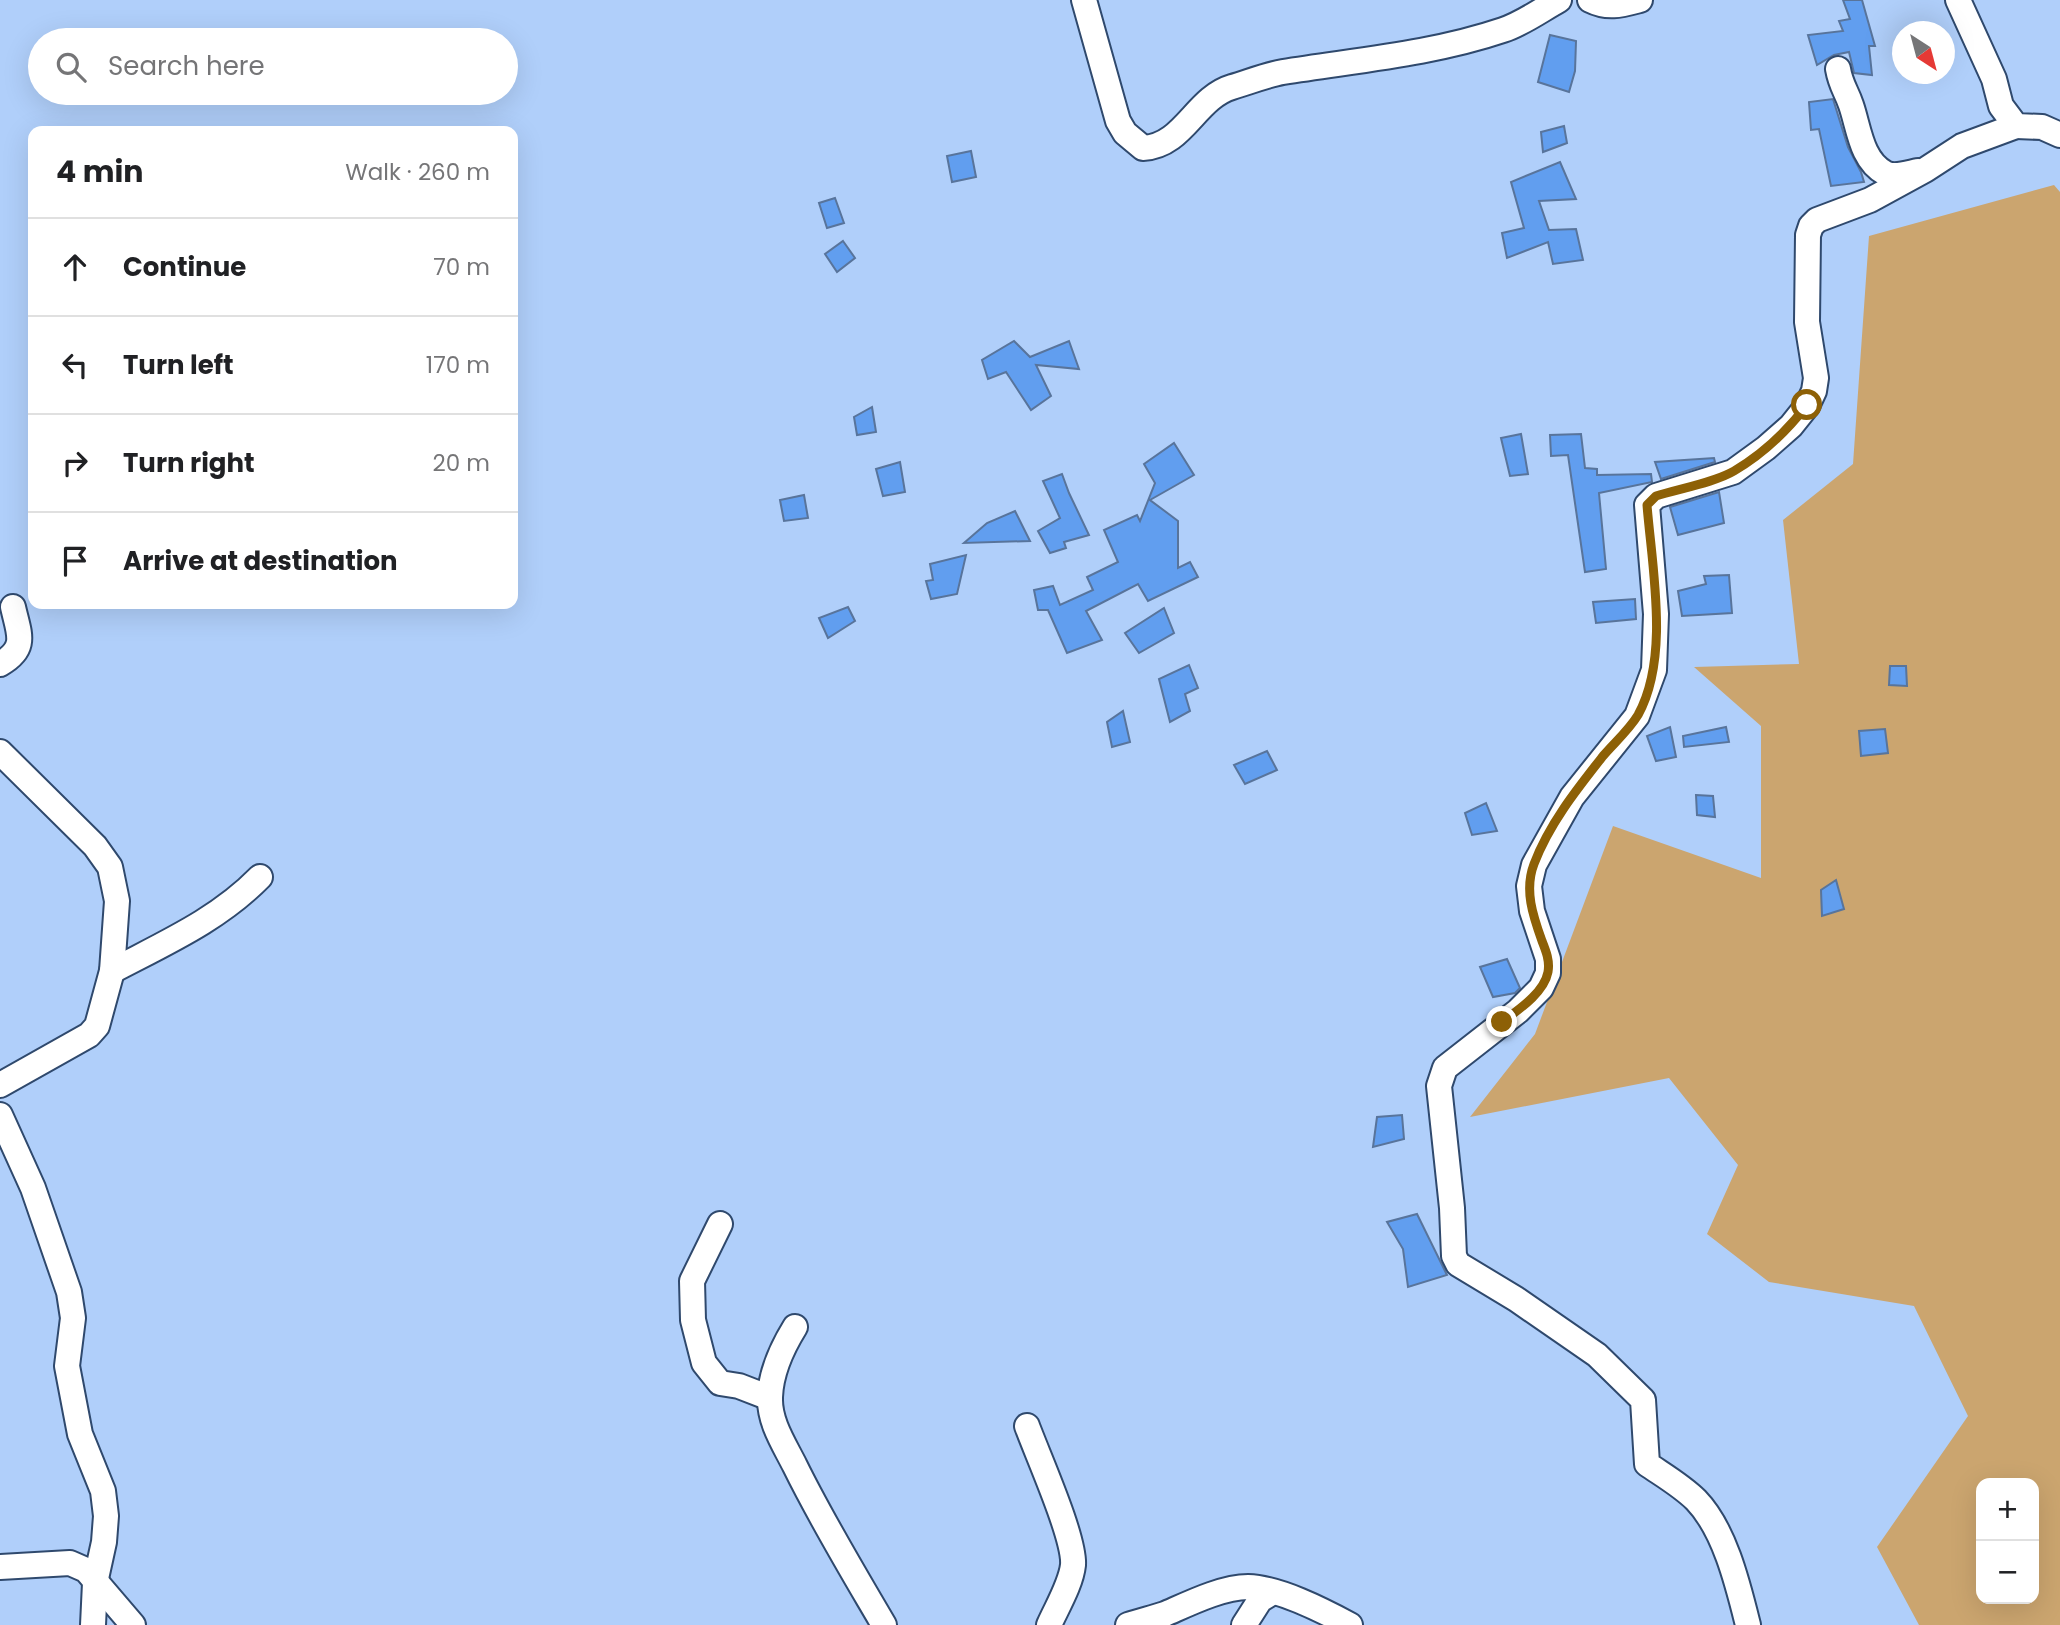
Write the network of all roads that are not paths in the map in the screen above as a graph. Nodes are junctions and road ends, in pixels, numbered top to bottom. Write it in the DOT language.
graph roads {
  1 [pos="1084,0"];
  2 [pos="1559,0"];
  3 [pos="1590,0"];
  4 [pos="1640,0"];
  5 [pos="1958,0"];
  6 [pos="1838,69"];
  7 [pos="2016,126"];
  8 [pos="2060,135"];
  9 [pos="1925,170"];
  10 [pos="13,607"];
  11 [pos="0,664"];
  12 [pos="0,751"];
  13 [pos="260,877"];
  14 [pos="112,971"];
  15 [pos="0,1085"];
  16 [pos="0,1115"];
  17 [pos="720,1224"];
  18 [pos="795,1327"];
  19 [pos="770,1398"];
  20 [pos="1027,1426"];
  21 [pos="0,1567"];
  22 [pos="95,1583"];
  23 [pos="1273,1592"];
  24 [pos="93,1625"];
  25 [pos="133,1625"];
  26 [pos="884,1625"];
  27 [pos="1049,1625"];
  28 [pos="1128,1625"];
  29 [pos="1244,1625"];
  30 [pos="1350,1625"];
  31 [pos="1748,1625"];
  1 -- 2 [label="street"];
  3 -- 4 [label="street"];
  5 -- 7 [label="street"];
  6 -- 9 [label="street"];
  7 -- 8 [label="street"];
  7 -- 9 [label="street"];
  9 -- 31 [label="street"];
  10 -- 11 [label="street"];
  12 -- 14 [label="street"];
  13 -- 14 [label="street"];
  14 -- 15 [label="street"];
  16 -- 22 [label="street"];
  17 -- 19 [label="street"];
  18 -- 19 [label="street"];
  19 -- 26 [label="street"];
  20 -- 27 [label="street"];
  21 -- 22 [label="street"];
  22 -- 24 [label="street"];
  22 -- 25 [label="street"];
  23 -- 28 [label="street"];
  23 -- 29 [label="street"];
  23 -- 30 [label="street"];
}
